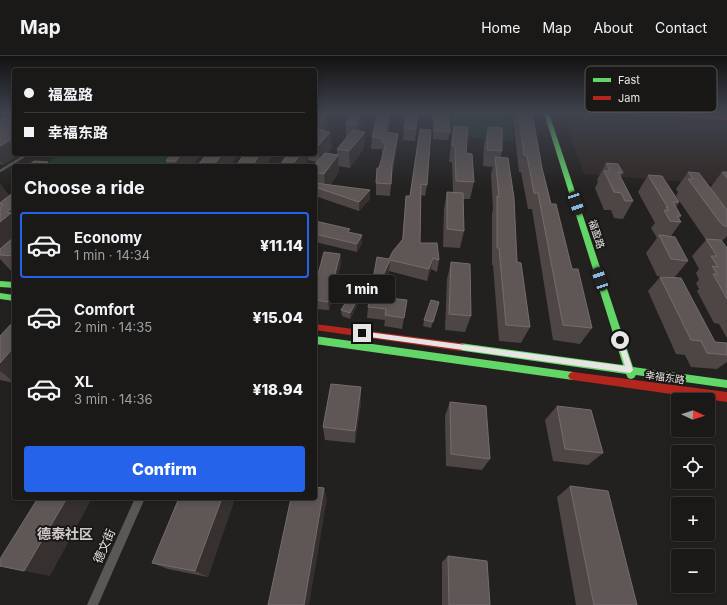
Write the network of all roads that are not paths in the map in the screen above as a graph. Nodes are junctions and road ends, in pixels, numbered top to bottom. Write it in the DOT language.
graph roads {
  1 [pos="555,139"];
  2 [pos="25,156"];
  3 [pos="0,171"];
  4 [pos="0,284"];
  5 [pos="12,286"];
  6 [pos="0,296"];
  7 [pos="12,298"];
  8 [pos="317,327"];
  9 [pos="317,340"];
  10 [pos="630,370"];
  11 [pos="634,384"];
  12 [pos="727,384"];
  13 [pos="727,397"];
  14 [pos="139,500"];
  15 [pos="92,605"];
  1 -- 10 [label="street, 福盈路"];
  2 -- 3 [label="lane"];
  4 -- 5 [label="street"];
  6 -- 7 [label="street"];
  8 -- 10 [label="street, 幸福东路"];
  9 -- 11 [label="street, 幸福东路"];
  10 -- 11 [label="street, 福盈路"];
  10 -- 12 [label="street, 幸福东路"];
  11 -- 13 [label="street, 幸福东路"];
  14 -- 15 [label="street, 德文街"];
}
